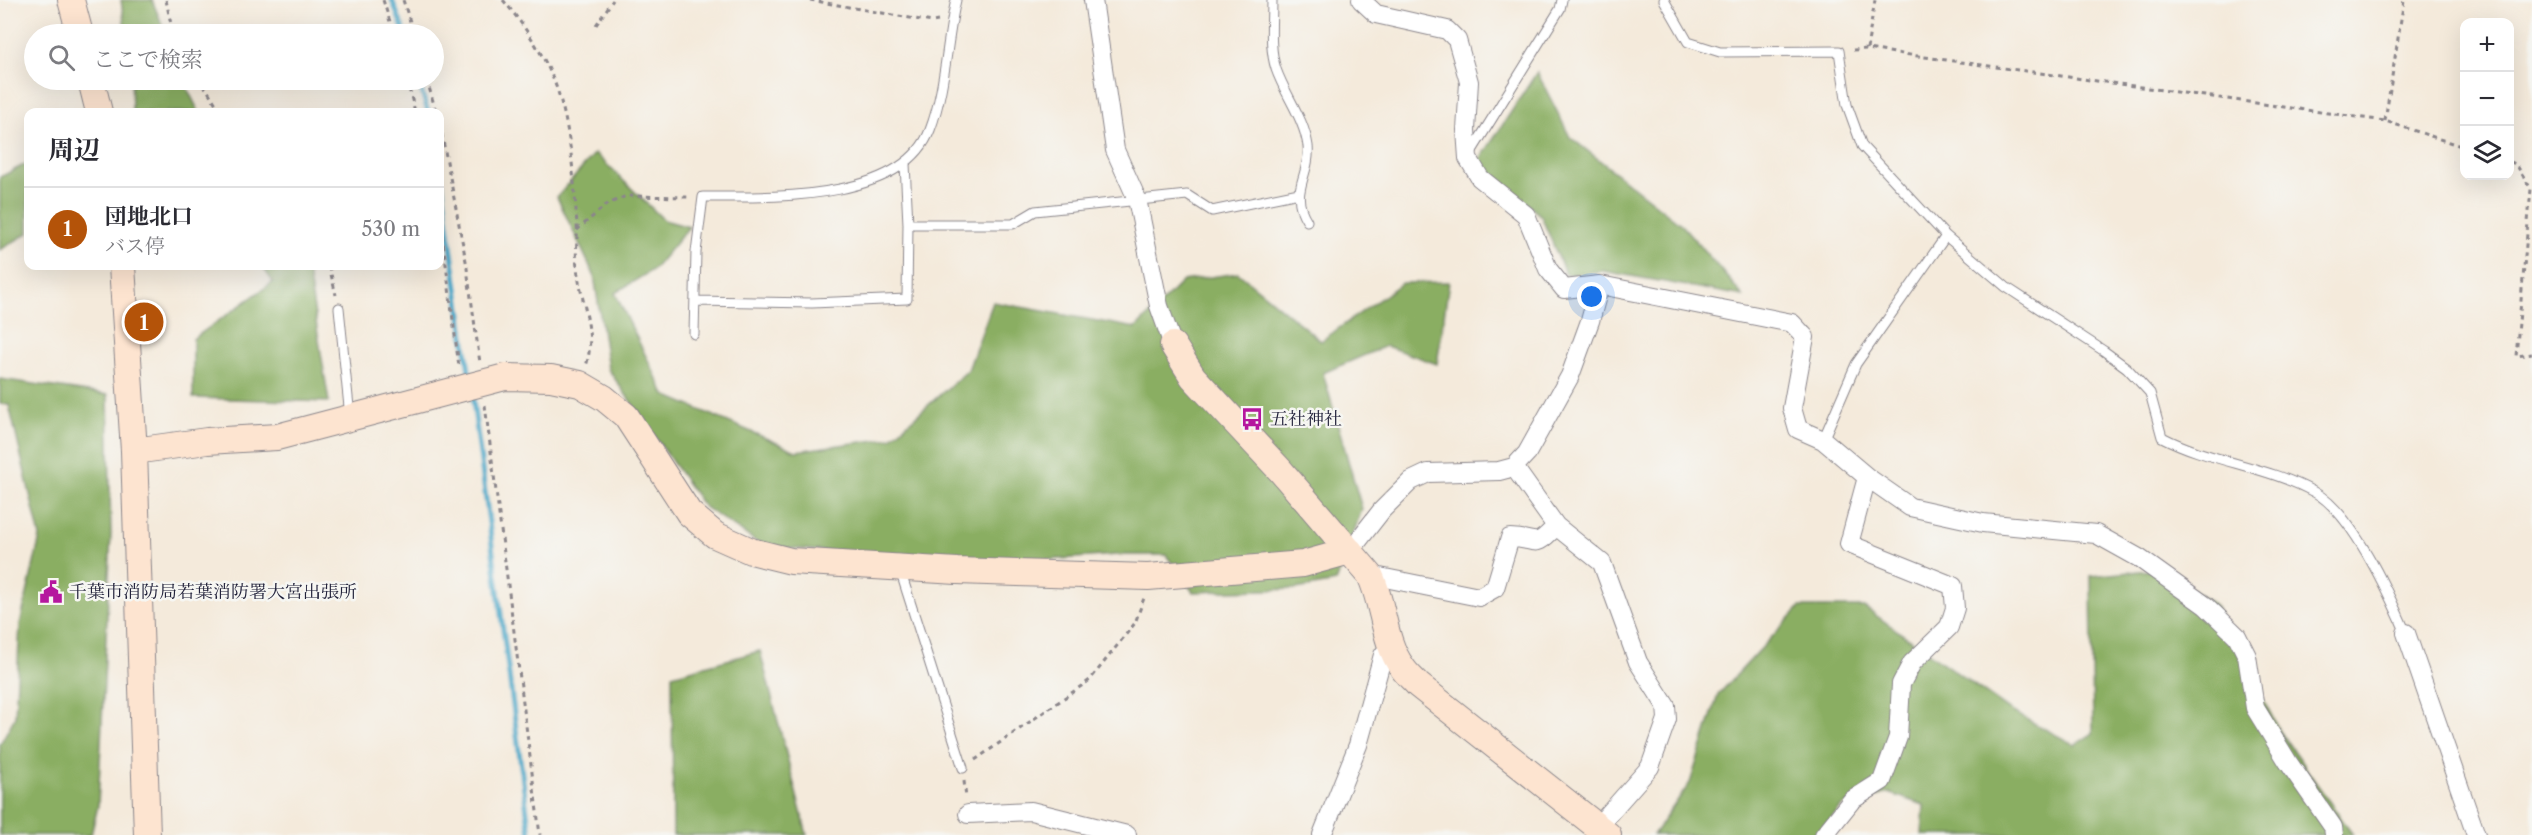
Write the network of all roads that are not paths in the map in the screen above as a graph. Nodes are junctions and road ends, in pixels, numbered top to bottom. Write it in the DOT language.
graph roads {
  1 [pos="71,0"];
  2 [pos="956,0"];
  3 [pos="1093,0"];
  4 [pos="1272,0"];
  5 [pos="1361,0"];
  6 [pos="1562,0"];
  7 [pos="1664,0"];
  8 [pos="77,24"];
  9 [pos="94,90"];
  10 [pos="98,108"];
  11 [pos="1468,158"];
  12 [pos="905,164"];
  13 [pos="1299,193"];
  14 [pos="1137,198"];
  15 [pos="1307,221"];
  16 [pos="908,224"];
  17 [pos="1946,236"];
  18 [pos="122,270"];
  19 [pos="1600,285"];
  20 [pos="695,301"];
  21 [pos="339,308"];
  22 [pos="694,334"];
  23 [pos="1173,345"];
  24 [pos="351,419"];
  25 [pos="1823,440"];
  26 [pos="134,451"];
  27 [pos="1514,467"];
  28 [pos="1867,477"];
  29 [pos="1557,526"];
  30 [pos="1350,551"];
  31 [pos="900,568"];
  32 [pos="1370,575"];
  33 [pos="2406,633"];
  34 [pos="1391,645"];
  35 [pos="963,768"];
  36 [pos="968,814"];
  37 [pos="1603,831"];
  38 [pos="147,835"];
  39 [pos="1127,835"];
  40 [pos="1322,835"];
  41 [pos="1824,835"];
  42 [pos="2334,835"];
  43 [pos="2476,835"];
  1 -- 8 [label="street"];
  2 -- 12 [label="lane"];
  3 -- 14 [label="street"];
  4 -- 13 [label="lane"];
  5 -- 11 [label="street"];
  6 -- 11 [label="lane"];
  7 -- 17 [label="lane"];
  9 -- 10 [label="street"];
  11 -- 19 [label="street"];
  12 -- 16 [label="lane"];
  12 -- 20 [label="lane"];
  13 -- 14 [label="lane"];
  13 -- 15 [label="lane"];
  14 -- 16 [label="lane"];
  14 -- 23 [label="street"];
  16 -- 20 [label="lane"];
  17 -- 25 [label="lane"];
  17 -- 33 [label="lane"];
  18 -- 26 [label="street"];
  19 -- 25 [label="street"];
  19 -- 27 [label="street"];
  20 -- 22 [label="lane"];
  21 -- 24 [label="lane"];
  23 -- 30 [label="street"];
  24 -- 26 [label="street"];
  24 -- 31 [label="street"];
  25 -- 28 [label="street"];
  26 -- 38 [label="street"];
  27 -- 29 [label="street"];
  27 -- 30 [label="street"];
  28 -- 41 [label="street"];
  28 -- 42 [label="street"];
  29 -- 32 [label="street"];
  29 -- 37 [label="street"];
  30 -- 31 [label="street"];
  30 -- 32 [label="street"];
  31 -- 35 [label="lane"];
  32 -- 34 [label="street"];
  33 -- 43 [label="street"];
  34 -- 37 [label="street"];
  34 -- 40 [label="street"];
  36 -- 39 [label="street"];
}
